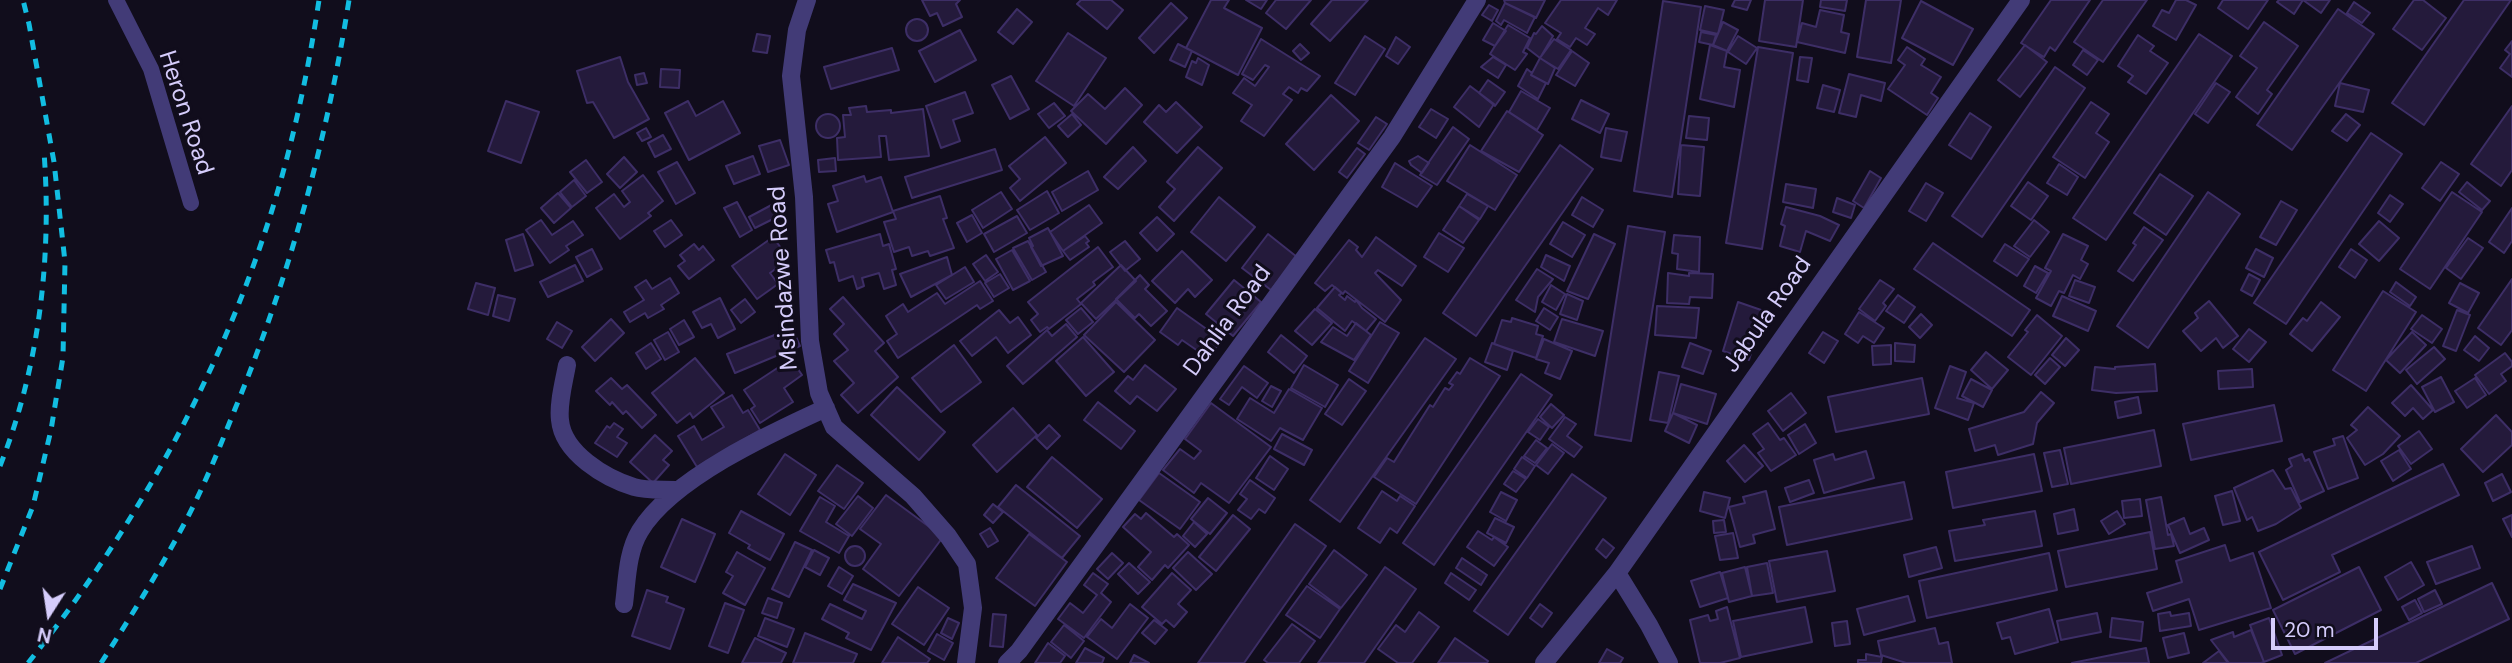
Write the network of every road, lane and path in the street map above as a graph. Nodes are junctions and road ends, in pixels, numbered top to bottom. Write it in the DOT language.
graph roads {
  1 [pos="116,0"];
  2 [pos="807,0"];
  3 [pos="1477,0"];
  4 [pos="2021,0"];
  5 [pos="191,203"];
  6 [pos="567,365"];
  7 [pos="826,408"];
  8 [pos="678,490"];
  9 [pos="1617,573"];
  10 [pos="624,604"];
  11 [pos="966,663"];
  12 [pos="1007,663"];
  13 [pos="1544,663"];
  14 [pos="1669,663"];
  1 -- 5 [label="lane, Heron Road"];
  2 -- 7 [label="street, Msindazwe Road"];
  3 -- 12 [label="street, Dahlia Road"];
  4 -- 9 [label="street, Jabula Road"];
  6 -- 8 [label="street"];
  7 -- 8 [label="street"];
  7 -- 11 [label="street, Msindazwe Road"];
  8 -- 10 [label="street"];
  9 -- 13 [label="street"];
  9 -- 14 [label="street"];
}
